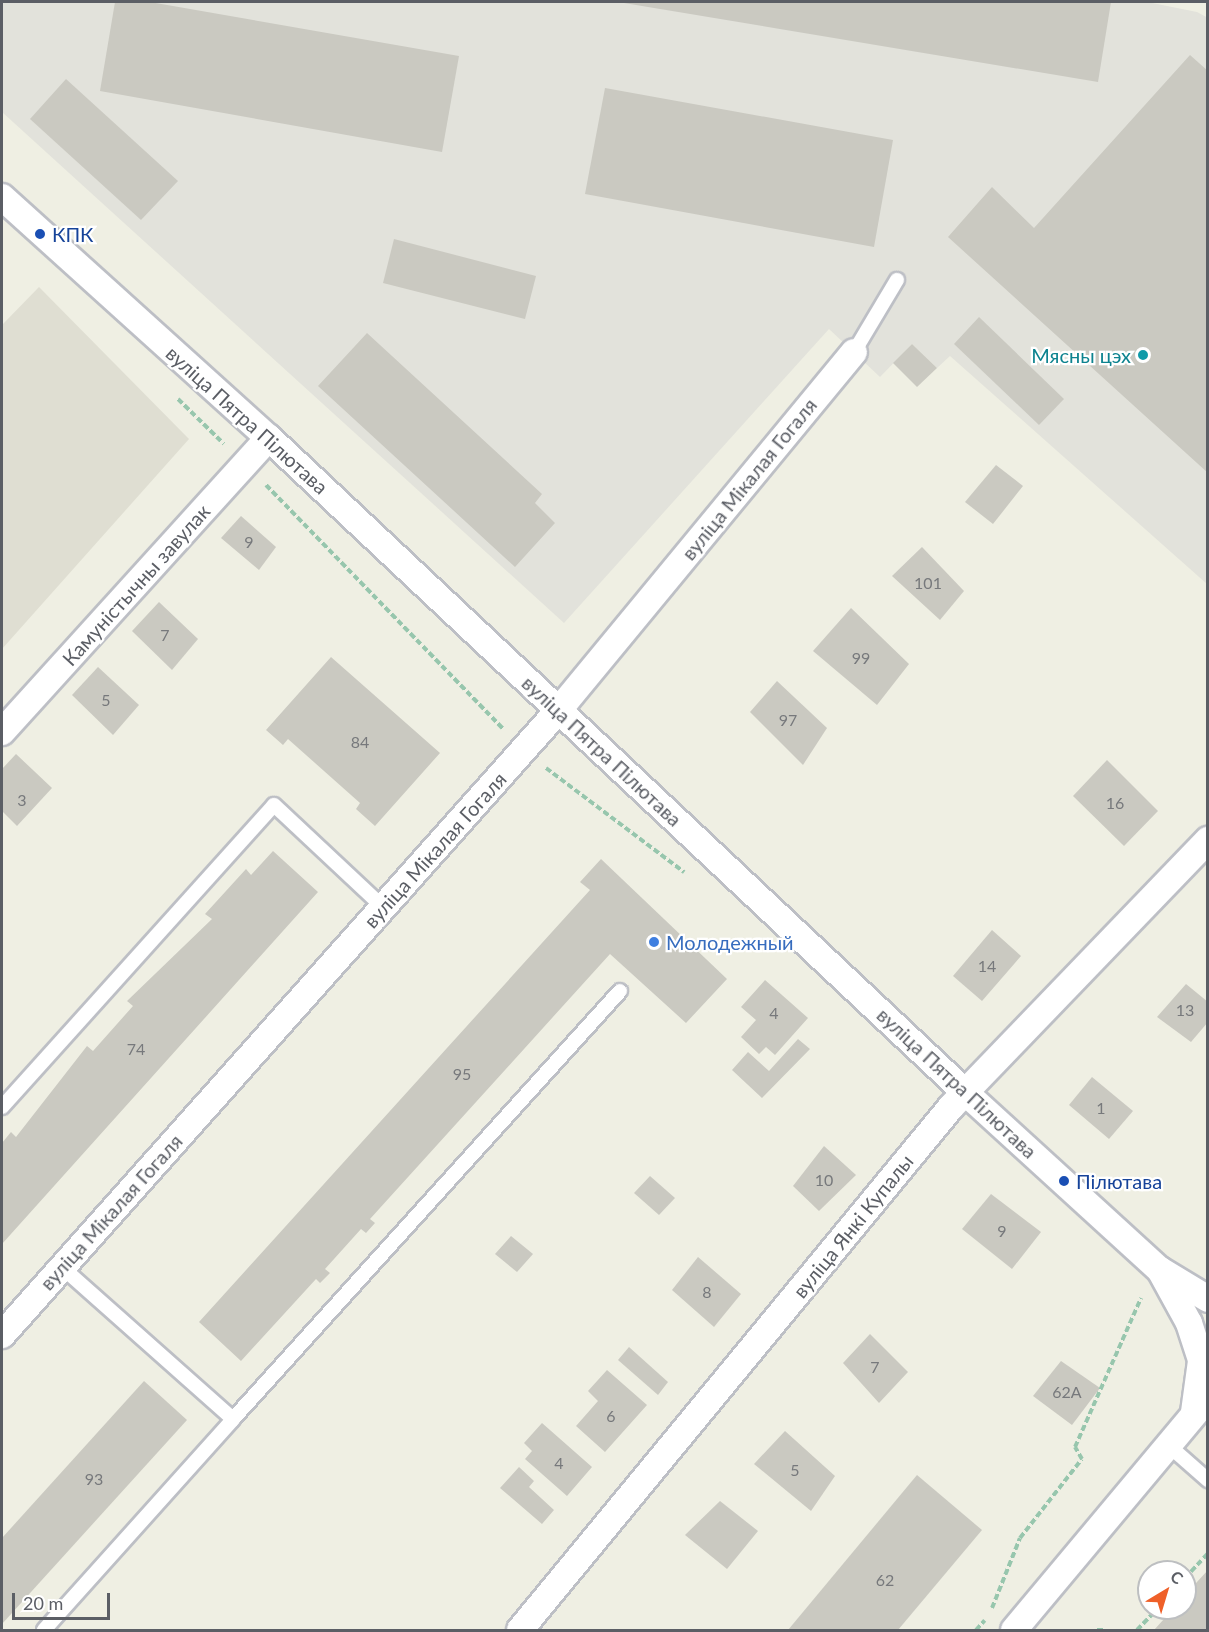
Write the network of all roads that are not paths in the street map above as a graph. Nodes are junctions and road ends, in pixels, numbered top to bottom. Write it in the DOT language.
graph roads {
  1 [pos="2,197"];
  2 [pos="897,280"];
  3 [pos="854,352"];
  4 [pos="269,438"];
  5 [pos="558,711"];
  6 [pos="2,732"];
  7 [pos="1208,840"];
  8 [pos="383,907"];
  9 [pos="620,991"];
  10 [pos="967,1094"];
  11 [pos="2,1107"];
  12 [pos="62,1267"];
  13 [pos="1160,1270"];
  14 [pos="1208,1299"];
  15 [pos="2,1333"];
  16 [pos="1203,1409"];
  17 [pos="233,1419"];
  18 [pos="1167,1444"];
  19 [pos="1208,1480"];
  20 [pos="44,1630"];
  21 [pos="520,1630"];
  22 [pos="1014,1630"];
  1 -- 4 [label="street, вуліца Пятра Пілютава"];
  2 -- 3 [label="lane"];
  3 -- 5 [label="street, вуліца Мікалая Гогаля"];
  4 -- 5 [label="street, вуліца Пятра Пілютава"];
  4 -- 6 [label="street, Камуністычны завулак"];
  5 -- 8 [label="street, вуліца Мікалая Гогаля"];
  5 -- 10 [label="street, вуліца Пятра Пілютава"];
  7 -- 10 [label="street, вуліца Янкі Купалы"];
  8 -- 11 [label="lane"];
  8 -- 12 [label="street, вуліца Мікалая Гогаля"];
  9 -- 17 [label="lane"];
  10 -- 13 [label="street, вуліца Пятра Пілютава"];
  10 -- 21 [label="street, вуліца Янкі Купалы"];
  12 -- 15 [label="street, вуліца Мікалая Гогаля"];
  12 -- 17 [label="lane"];
  13 -- 14 [label="street, вуліца Пятра Пілютава"];
  13 -- 16 [label="street"];
  16 -- 18 [label="street"];
  17 -- 20 [label="lane"];
  18 -- 19 [label="lane"];
  18 -- 22 [label="street"];
}
